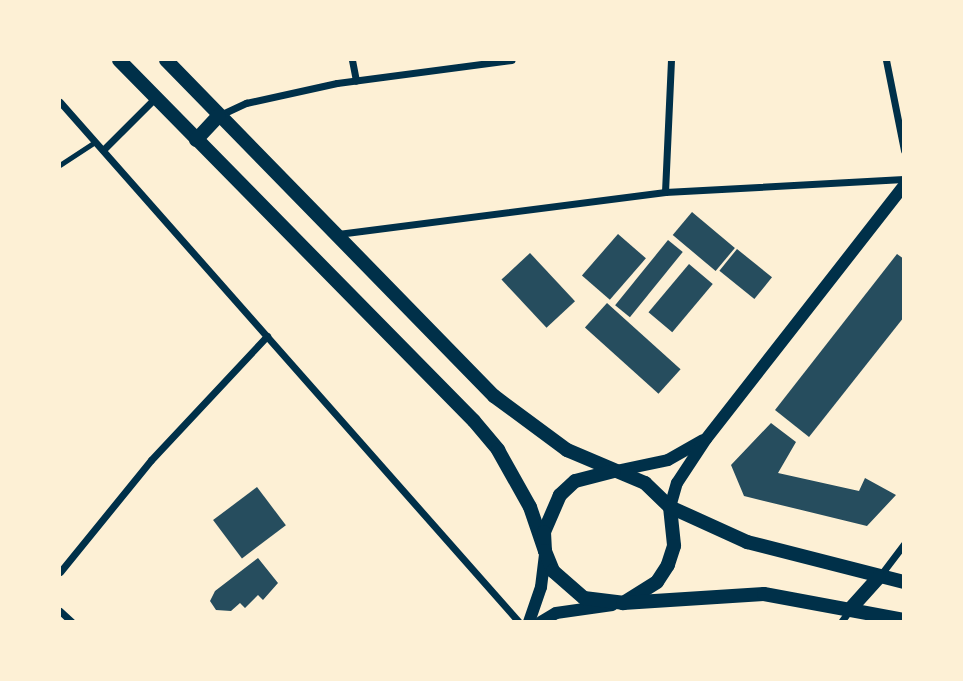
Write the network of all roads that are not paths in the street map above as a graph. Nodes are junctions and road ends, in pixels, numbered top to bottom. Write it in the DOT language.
graph roads {
  1 [pos="119,60"];
  2 [pos="166,60"];
  3 [pos="352,60"];
  4 [pos="511,60"];
  5 [pos="671,60"];
  6 [pos="886,60"];
  7 [pos="356,81"];
  8 [pos="155,98"];
  9 [pos="60,102"];
  10 [pos="218,116"];
  11 [pos="196,139"];
  12 [pos="96,141"];
  13 [pos="103,150"];
  14 [pos="904,150"];
  15 [pos="60,165"];
  16 [pos="904,179"];
  17 [pos="904,186"];
  18 [pos="665,192"];
  19 [pos="334,234"];
  20 [pos="267,336"];
  21 [pos="706,439"];
  22 [pos="616,471"];
  23 [pos="670,507"];
  24 [pos="904,544"];
  25 [pos="545,551"];
  26 [pos="60,572"];
  27 [pos="879,577"];
  28 [pos="904,582"];
  29 [pos="623,603"];
  30 [pos="852,607"];
  31 [pos="60,611"];
  32 [pos="904,620"];
  33 [pos="72,621"];
  34 [pos="519,621"];
  35 [pos="529,621"];
  36 [pos="541,621"];
  37 [pos="841,621"];
  1 -- 8 [label="highway"];
  2 -- 10 [label="highway"];
  3 -- 7 [label="street"];
  4 -- 7 [label="street"];
  5 -- 18 [label="street"];
  6 -- 14 [label="street"];
  7 -- 10 [label="street"];
  8 -- 11 [label="highway"];
  8 -- 13 [label="street"];
  9 -- 12 [label="street"];
  10 -- 11 [label="highway"];
  10 -- 19 [label="highway"];
  11 -- 25 [label="highway"];
  12 -- 13 [label="street"];
  12 -- 15 [label="lane"];
  13 -- 20 [label="street"];
  16 -- 18 [label="street"];
  17 -- 21 [label="main road"];
  18 -- 19 [label="street"];
  19 -- 22 [label="highway"];
  20 -- 26 [label="street"];
  20 -- 34 [label="street"];
  21 -- 22 [label="main road"];
  21 -- 23 [label="main road"];
  22 -- 23 [label="highway"];
  22 -- 25 [label="highway"];
  23 -- 27 [label="highway"];
  23 -- 29 [label="highway"];
  24 -- 27 [label="street"];
  25 -- 29 [label="highway"];
  25 -- 35 [label="main road"];
  27 -- 28 [label="highway"];
  27 -- 30 [label="highway"];
  29 -- 30 [label="highway"];
  29 -- 36 [label="main road"];
  30 -- 32 [label="highway"];
  30 -- 37 [label="street"];
  31 -- 33 [label="street"];
}
